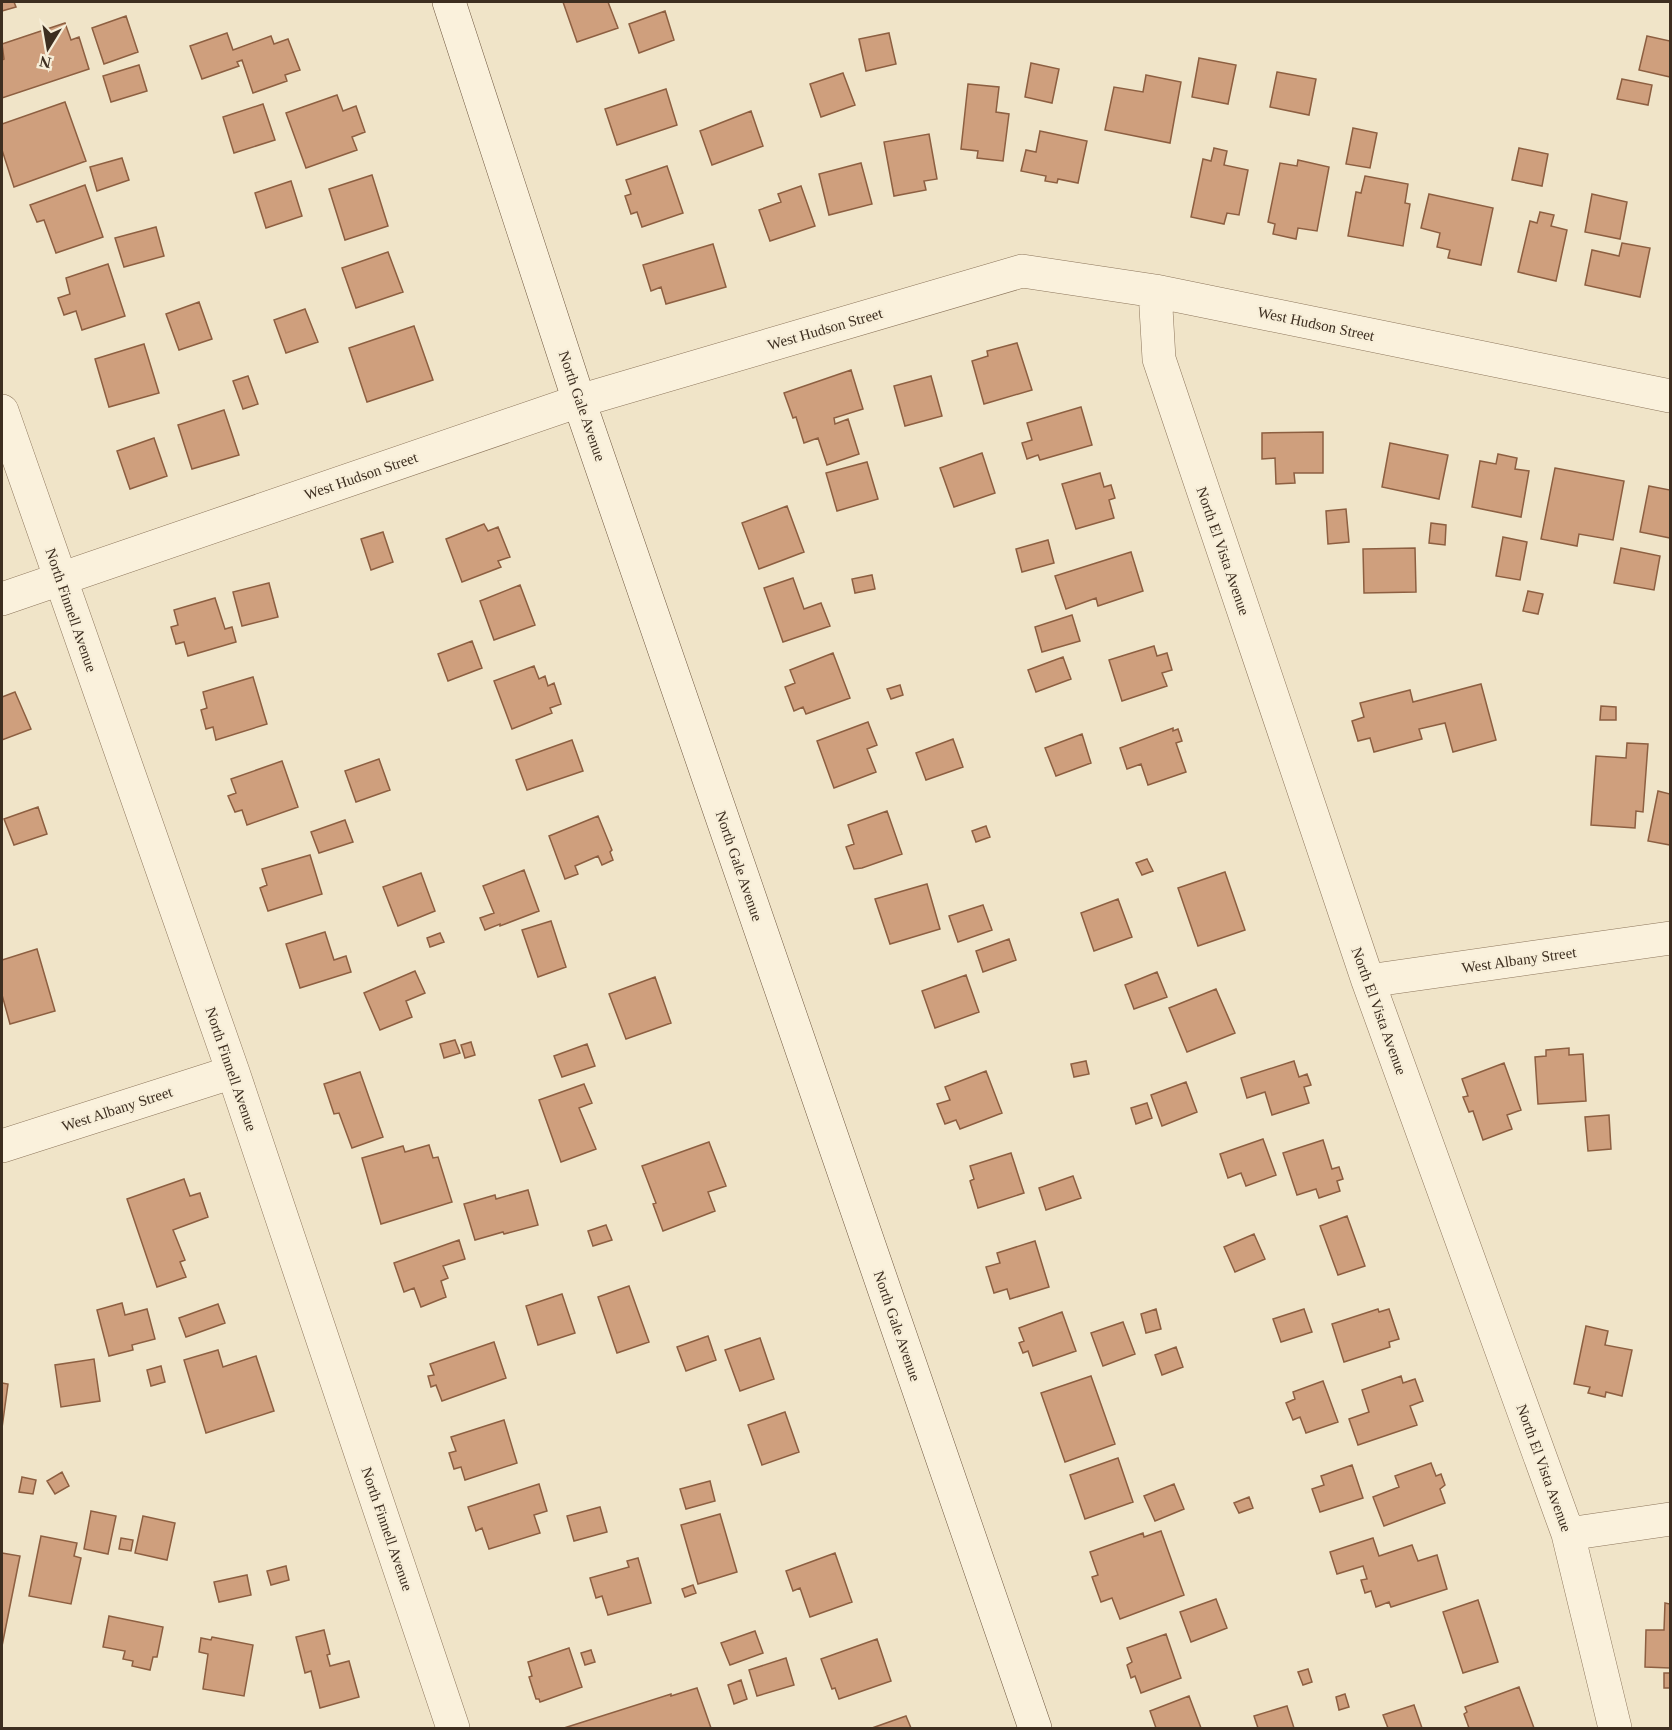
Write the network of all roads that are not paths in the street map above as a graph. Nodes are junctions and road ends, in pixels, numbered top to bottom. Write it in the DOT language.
graph roads {
  1 [pos="449,2"];
  2 [pos="1155,291"];
  3 [pos="1671,396"];
  4 [pos="579,401"];
  5 [pos="2,411"];
  6 [pos="60,580"];
  7 [pos="2,599"];
  8 [pos="1671,938"];
  9 [pos="1368,981"];
  10 [pos="233,1072"];
  11 [pos="2,1146"];
  12 [pos="1671,1519"];
  13 [pos="1568,1534"];
  14 [pos="453,1728"];
  15 [pos="1035,1728"];
  16 [pos="1615,1728"];
  1 -- 4 [label="street, North Gale Avenue"];
  2 -- 3 [label="street, West Hudson Street"];
  2 -- 4 [label="street, West Hudson Street"];
  2 -- 9 [label="street, North El Vista Avenue"];
  4 -- 6 [label="street, West Hudson Street"];
  4 -- 15 [label="street, North Gale Avenue"];
  5 -- 6 [label="street, North Finnell Avenue"];
  6 -- 7 [label="street, West Hudson Street"];
  6 -- 10 [label="street, North Finnell Avenue"];
  8 -- 9 [label="street, West Albany Street"];
  9 -- 13 [label="street, North El Vista Avenue"];
  10 -- 11 [label="street, West Albany Street"];
  10 -- 14 [label="street, North Finnell Avenue"];
  12 -- 13 [label="street"];
  13 -- 16 [label="street, North El Vista Avenue"];
}
